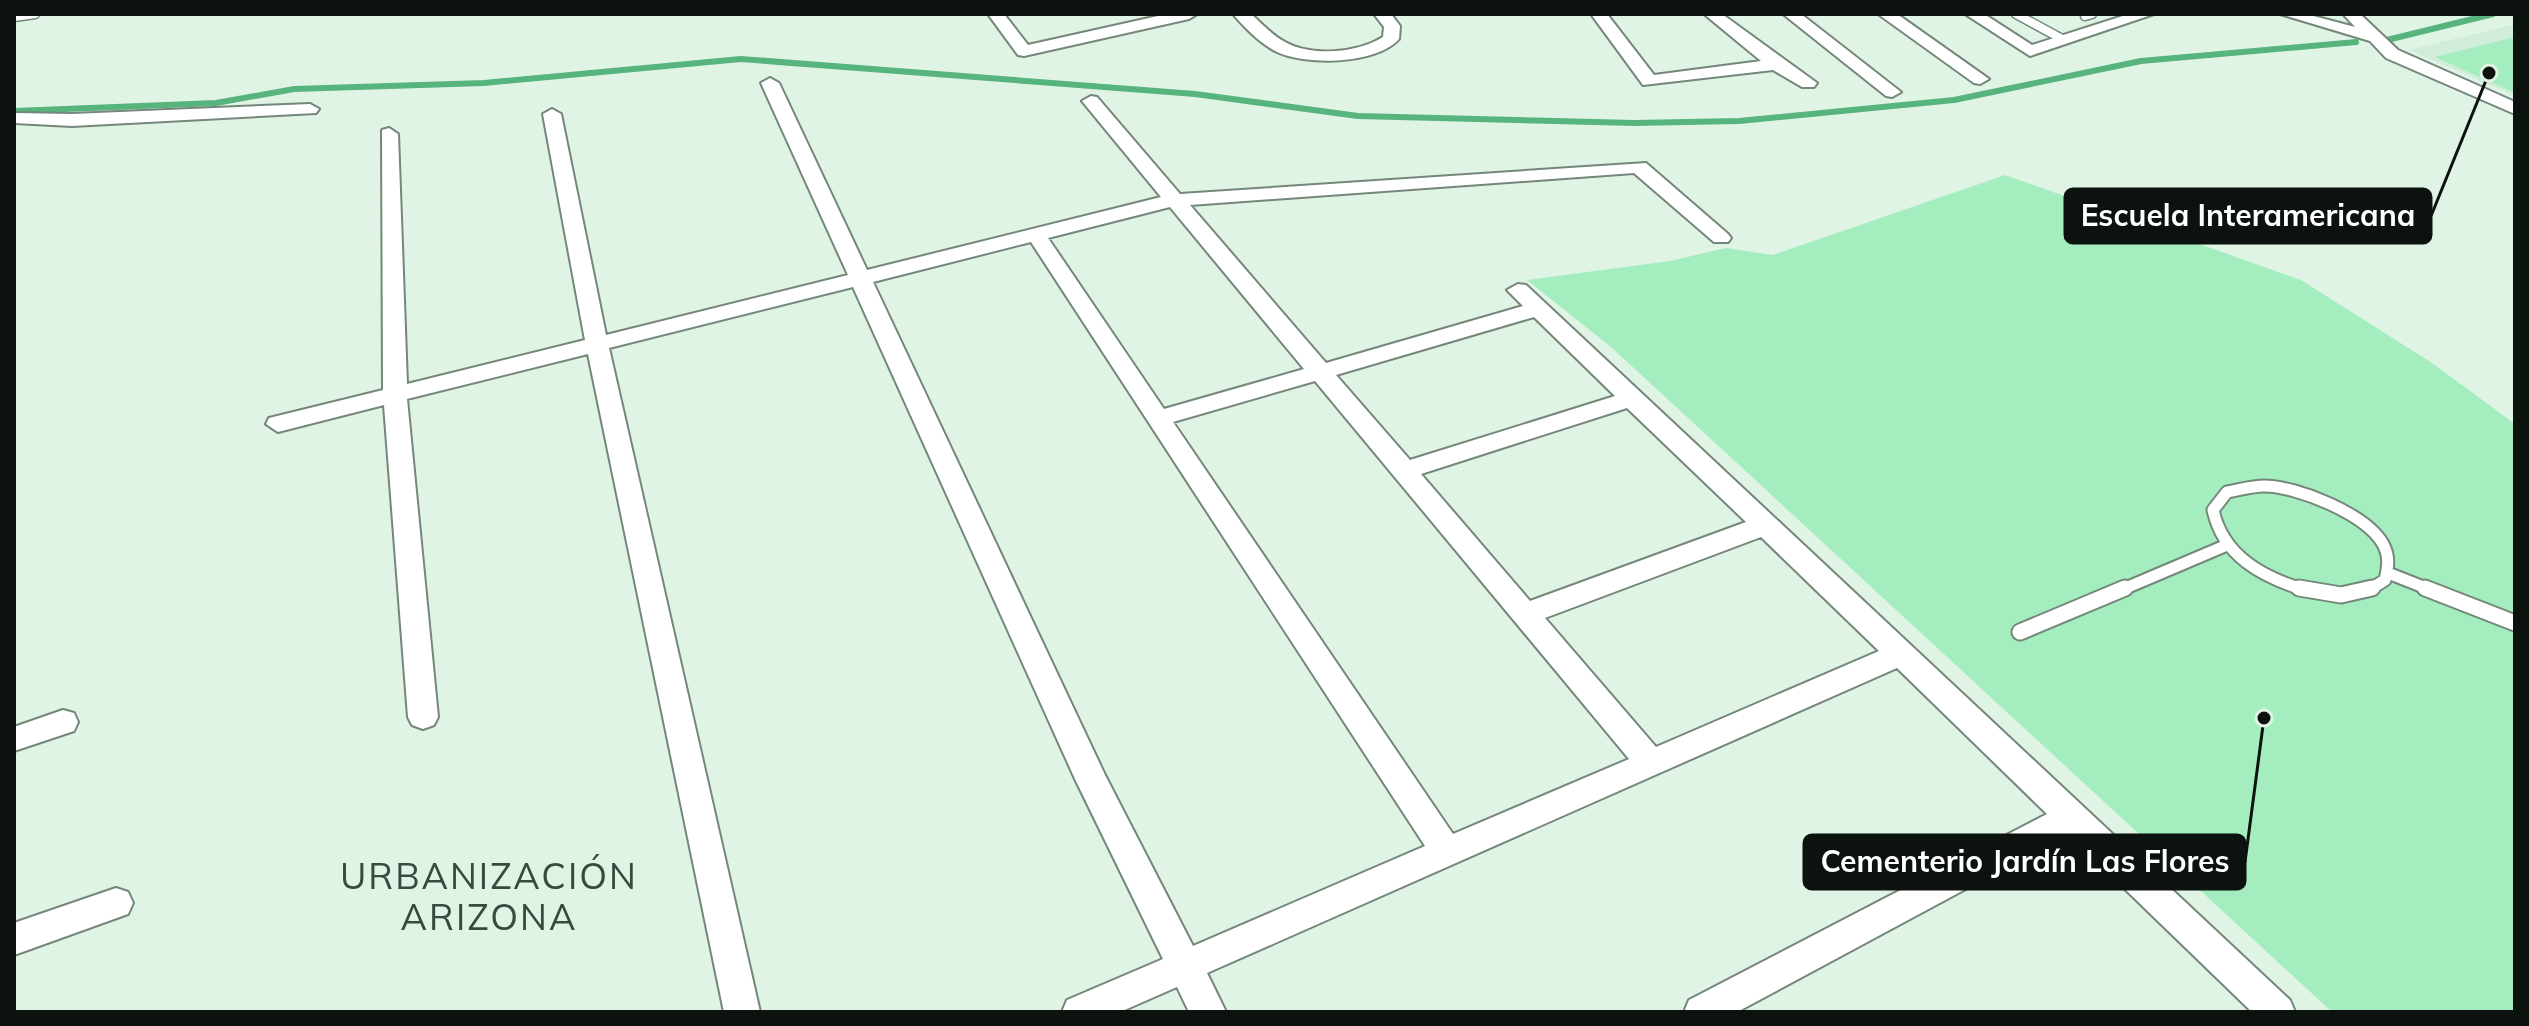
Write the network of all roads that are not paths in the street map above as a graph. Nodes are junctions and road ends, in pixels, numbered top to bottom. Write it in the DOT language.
graph roads {
  1 [pos="35,14"];
  2 [pos="996,14"];
  3 [pos="1189,14"];
  4 [pos="1241,14"];
  5 [pos="1382,14"];
  6 [pos="1601,14"];
  7 [pos="1712,14"];
  8 [pos="1791,14"];
  9 [pos="1886,14"];
  10 [pos="1973,14"];
  11 [pos="2016,14"];
  12 [pos="2146,14"];
  13 [pos="2288,14"];
  14 [pos="2351,14"];
  15 [pos="14,17"];
  16 [pos="2372,37"];
  17 [pos="2064,40"];
  18 [pos="1776,64"];
  19 [pos="1980,79"];
  20 [pos="770,83"];
  21 [pos="1808,83"];
  22 [pos="1892,92"];
  23 [pos="1091,101"];
  24 [pos="310,109"];
  25 [pos="2515,109"];
  26 [pos="552,114"];
  27 [pos="14,118"];
  28 [pos="389,134"];
  29 [pos="1174,200"];
  30 [pos="1035,233"];
  31 [pos="1721,238"];
  32 [pos="859,278"];
  33 [pos="597,344"];
  34 [pos="1319,372"];
  35 [pos="395,394"];
  36 [pos="1632,398"];
  37 [pos="1160,418"];
  38 [pos="278,424"];
  39 [pos="1404,471"];
  40 [pos="1765,525"];
  41 [pos="2227,545"];
  42 [pos="2388,573"];
  43 [pos="1525,614"];
  44 [pos="2515,623"];
  45 [pos="2020,632"];
  46 [pos="1901,654"];
  47 [pos="423,717"];
  48 [pos="63,722"];
  49 [pos="14,739"];
  50 [pos="1650,762"];
  51 [pos="2072,816"];
  52 [pos="1445,850"];
  53 [pos="116,903"];
  54 [pos="14,939"];
  55 [pos="1187,967"];
  56 [pos="742,1012"];
  57 [pos="1080,1012"];
  58 [pos="1208,1012"];
  59 [pos="1702,1012"];
  60 [pos="2277,1012"];
  1 -- 15 [label="lane"];
  2 -- 3 [label="street"];
  4 -- 5 [label="street"];
  6 -- 18 [label="street"];
  7 -- 18 [label="street"];
  8 -- 22 [label="street"];
  9 -- 19 [label="street"];
  10 -- 17 [label="street"];
  11 -- 17 [label="lane"];
  12 -- 17 [label="street"];
  13 -- 16 [label="street"];
  14 -- 16 [label="street"];
  16 -- 25 [label="street"];
  18 -- 21 [label="street"];
  20 -- 32 [label="street"];
  23 -- 29 [label="street"];
  24 -- 27 [label="street"];
  26 -- 33 [label="street"];
  28 -- 35 [label="street"];
  29 -- 30 [label="street"];
  29 -- 31 [label="street"];
  29 -- 34 [label="street"];
  30 -- 32 [label="street"];
  30 -- 37 [label="street"];
  32 -- 33 [label="street"];
  32 -- 55 [label="street"];
  33 -- 35 [label="street"];
  33 -- 56 [label="street"];
  34 -- 36 [label="street"];
  34 -- 37 [label="street"];
  34 -- 39 [label="street"];
  35 -- 38 [label="street"];
  35 -- 47 [label="street"];
  36 -- 39 [label="street"];
  36 -- 40 [label="street"];
  37 -- 52 [label="street"];
  39 -- 43 [label="street"];
  40 -- 43 [label="street"];
  40 -- 46 [label="street"];
  41 -- 42 [label="lane"];
  41 -- 42 [label="lane"];
  41 -- 45 [label="lane"];
  42 -- 44 [label="lane"];
  43 -- 50 [label="street"];
  46 -- 50 [label="street"];
  46 -- 51 [label="street"];
  48 -- 49 [label="street"];
  50 -- 52 [label="street"];
  51 -- 59 [label="street"];
  51 -- 60 [label="street"];
  52 -- 55 [label="street"];
  53 -- 54 [label="street"];
  55 -- 57 [label="street"];
  55 -- 58 [label="street"];
}
